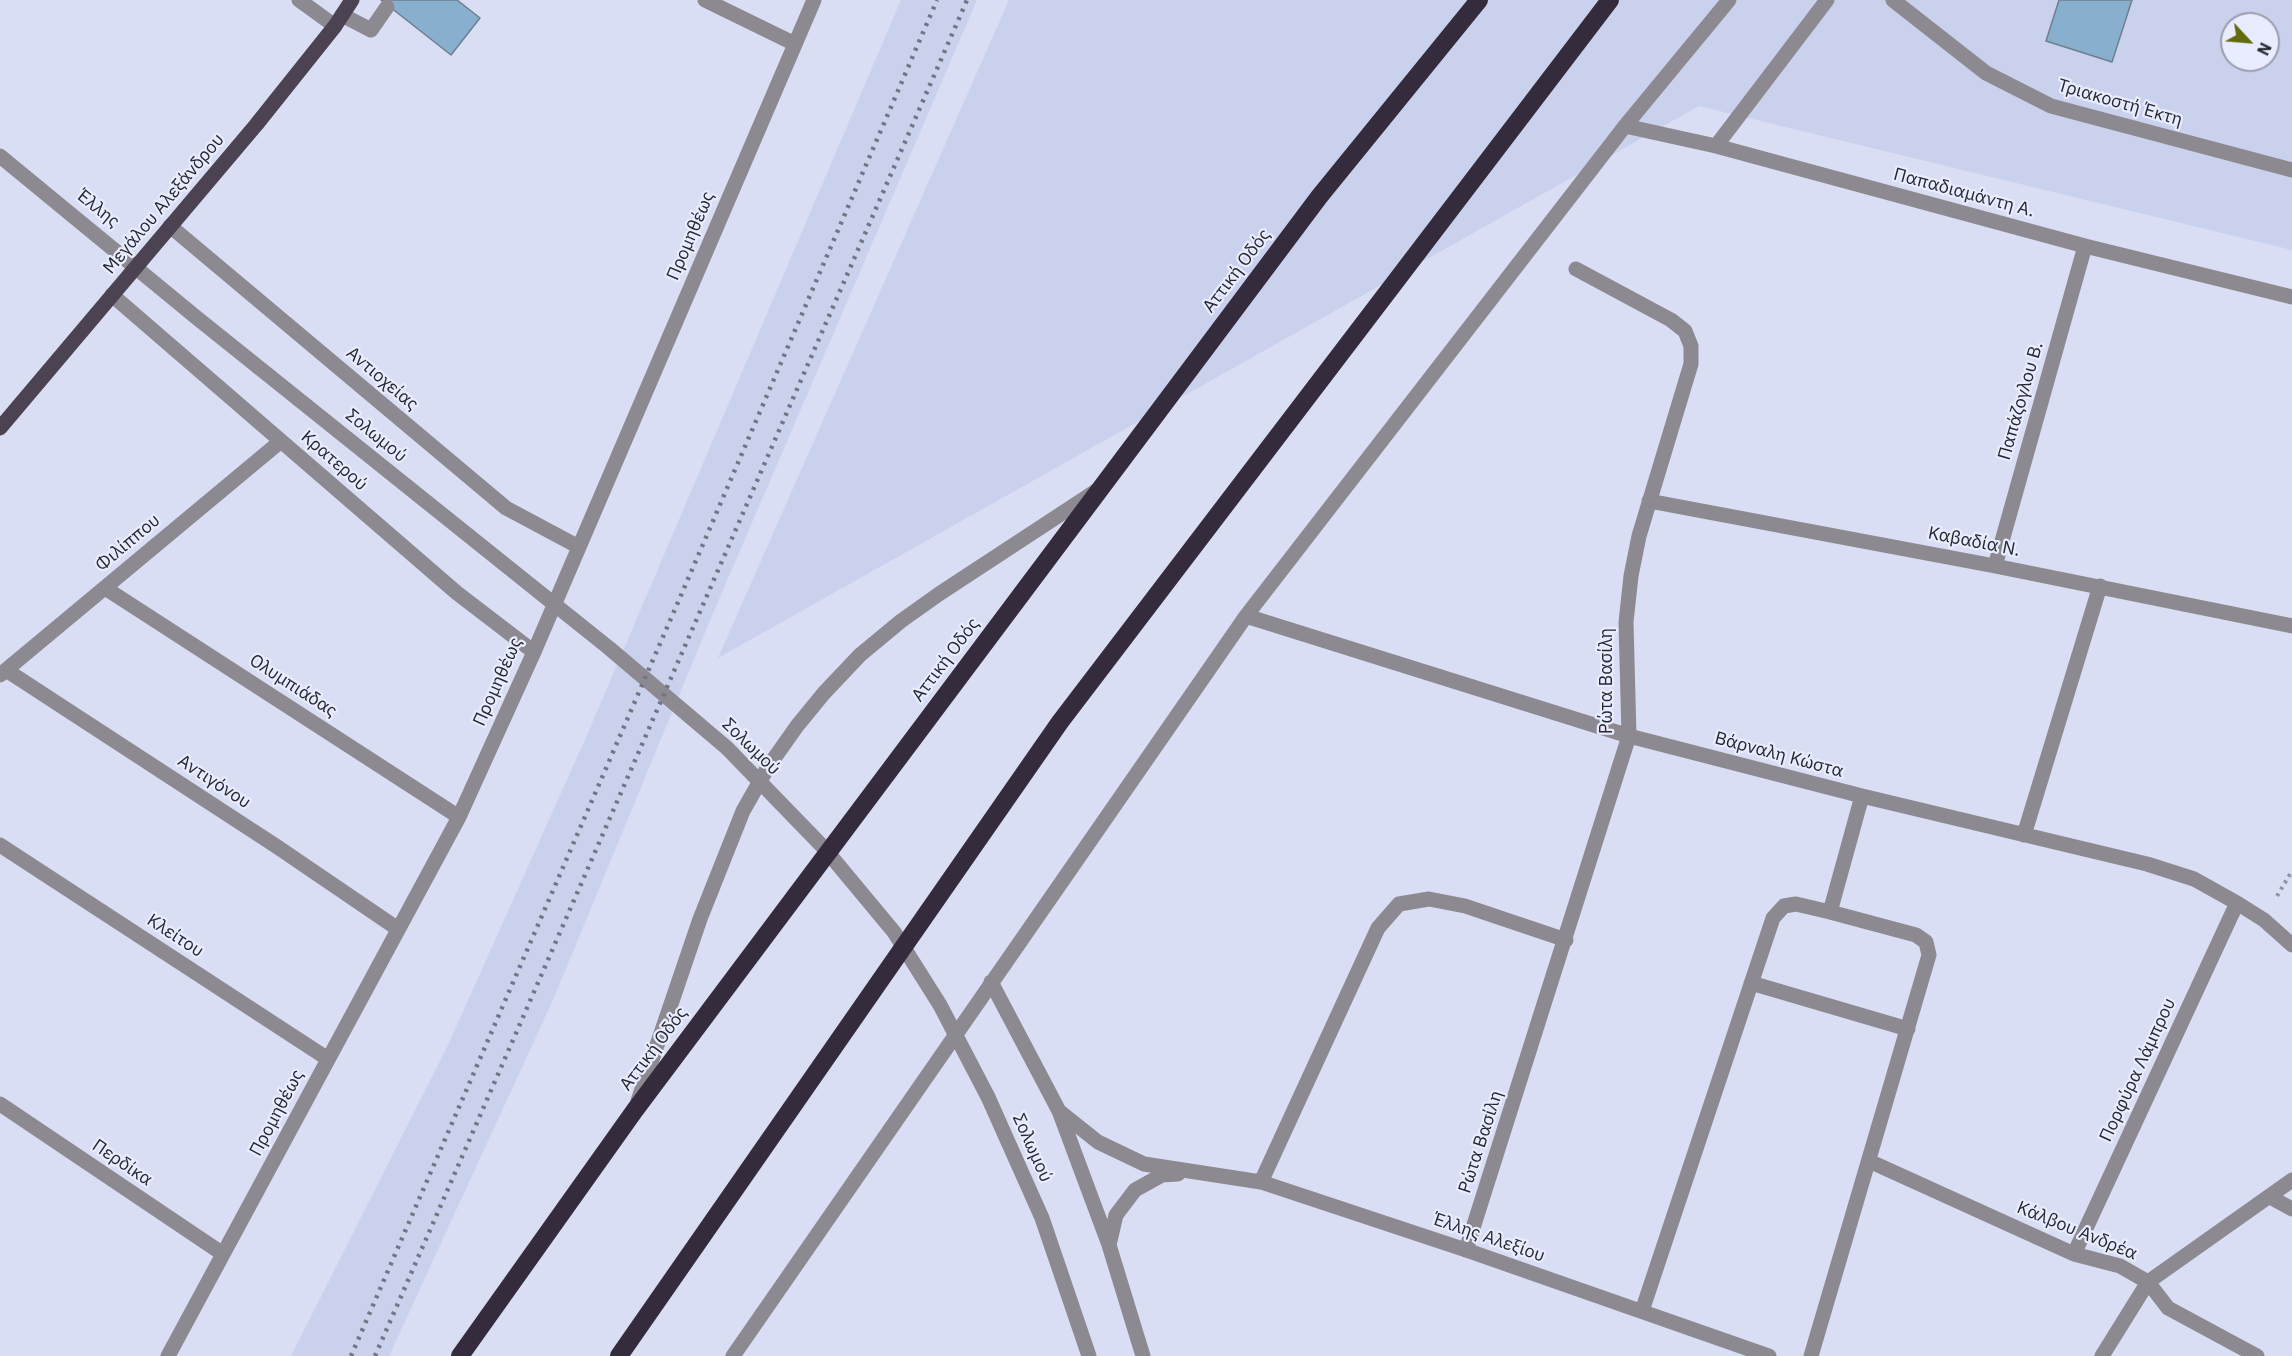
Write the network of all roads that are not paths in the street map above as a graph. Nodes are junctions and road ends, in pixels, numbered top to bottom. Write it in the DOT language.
graph roads {
  1 [pos="299,0"];
  2 [pos="352,0"];
  3 [pos="705,0"];
  4 [pos="814,0"];
  5 [pos="1479,0"];
  6 [pos="1610,0"];
  7 [pos="1729,0"];
  8 [pos="1827,0"];
  9 [pos="1893,0"];
  10 [pos="387,7"];
  11 [pos="338,21"];
  12 [pos="795,44"];
  13 [pos="1625,126"];
  14 [pos="1716,146"];
  15 [pos="0,156"];
  16 [pos="2292,170"];
  17 [pos="170,226"];
  18 [pos="2085,246"];
  19 [pos="136,266"];
  20 [pos="1576,269"];
  21 [pos="112,295"];
  22 [pos="2292,297"];
  23 [pos="197,318"];
  24 [pos="0,428"];
  25 [pos="281,441"];
  26 [pos="1101,488"];
  27 [pos="1649,501"];
  28 [pos="579,547"];
  29 [pos="1995,566"];
  30 [pos="2100,586"];
  31 [pos="105,588"];
  32 [pos="1246,616"];
  33 [pos="2292,626"];
  34 [pos="534,652"];
  35 [pos="3,673"];
  36 [pos="1629,736"];
  37 [pos="1862,796"];
  38 [pos="459,817"];
  39 [pos="2024,835"];
  40 [pos="0,844"];
  41 [pos="2237,903"];
  42 [pos="1830,912"];
  43 [pos="398,929"];
  44 [pos="1566,940"];
  45 [pos="2292,945"];
  46 [pos="991,982"];
  47 [pos="1751,983"];
  48 [pos="1908,1029"];
  49 [pos="328,1059"];
  50 [pos="0,1104"];
  51 [pos="635,1110"];
  52 [pos="1059,1111"];
  53 [pos="1869,1161"];
  54 [pos="1193,1173"];
  55 [pos="2292,1180"];
  56 [pos="1261,1182"];
  57 [pos="2270,1197"];
  58 [pos="2292,1209"];
  59 [pos="1109,1245"];
  60 [pos="1466,1250"];
  61 [pos="223,1254"];
  62 [pos="2074,1254"];
  63 [pos="2148,1282"];
  64 [pos="1642,1311"];
  65 [pos="1088,1354"];
  66 [pos="168,1356"];
  67 [pos="460,1356"];
  68 [pos="619,1356"];
  69 [pos="735,1356"];
  70 [pos="1143,1356"];
  71 [pos="1769,1356"];
  72 [pos="1811,1356"];
  73 [pos="2102,1356"];
  74 [pos="2257,1356"];
  1 -- 11 [label="street"];
  2 -- 11 [label="main road, Μεγάλου Αλεξάνδρου"];
  3 -- 12 [label="street"];
  4 -- 12 [label="street, Προμηθέως"];
  5 -- 26 [label="highway, Αττική Οδός"];
  6 -- 68 [label="highway"];
  7 -- 13 [label="street"];
  8 -- 14 [label="street"];
  9 -- 16 [label="street, Τριακοστή Έκτη"];
  10 -- 11 [label="street"];
  11 -- 17 [label="main road, Μεγάλου Αλεξάνδρου"];
  12 -- 28 [label="street, Προμηθέως"];
  13 -- 14 [label="street, Παπαδιαμάντη Α."];
  13 -- 32 [label="street"];
  14 -- 18 [label="street, Παπαδιαμάντη Α."];
  15 -- 19 [label="street, Έλλης"];
  17 -- 19 [label="main road, Μεγάλου Αλεξάνδρου"];
  17 -- 28 [label="street, Αντιοχείας"];
  18 -- 22 [label="street, Παπαδιαμάντη Α."];
  18 -- 29 [label="street, Παπάζογλου Β."];
  19 -- 21 [label="main road, Μεγάλου Αλεξάνδρου"];
  19 -- 23 [label="street, Έλλης"];
  20 -- 27 [label="street, Ρώτα Βασίλη"];
  21 -- 24 [label="main road, Μεγάλου Αλεξάνδρου"];
  21 -- 25 [label="street, Κρατερού"];
  23 -- 65 [label="street, Σολωμού"];
  25 -- 31 [label="street, Φιλίππου"];
  25 -- 34 [label="street, Κρατερού"];
  26 -- 51 [label="highway, Αττική Οδός"];
  26 -- 51 [label="street"];
  27 -- 29 [label="street, Καβαδία Ν."];
  27 -- 36 [label="street, Ρώτα Βασίλη"];
  28 -- 34 [label="street, Προμηθέως"];
  29 -- 30 [label="street, Καβαδία Ν."];
  30 -- 33 [label="street, Καβαδία Ν."];
  30 -- 39 [label="street"];
  31 -- 35 [label="street, Φιλίππου"];
  31 -- 38 [label="street, Ολυμπιάδας"];
  32 -- 36 [label="street, Βάρναλη Κώστα"];
  32 -- 46 [label="street"];
  34 -- 38 [label="street, Προμηθέως"];
  35 -- 43 [label="street, Αντιγόνου"];
  36 -- 37 [label="street, Βάρναλη Κώστα"];
  36 -- 44 [label="street, Ρώτα Βασίλη"];
  37 -- 39 [label="street, Βάρναλη Κώστα"];
  37 -- 42 [label="street"];
  38 -- 43 [label="street, Προμηθέως"];
  39 -- 41 [label="street, Βάρναλη Κώστα"];
  40 -- 49 [label="street, Κλείτου"];
  41 -- 45 [label="street, Βάρναλη Κώστα"];
  41 -- 62 [label="street, Πορφύρα Λάμπρου"];
  42 -- 47 [label="street"];
  42 -- 48 [label="street"];
  43 -- 49 [label="street, Προμηθέως"];
  44 -- 56 [label="street"];
  44 -- 60 [label="street, Ρώτα Βασίλη"];
  46 -- 52 [label="street"];
  46 -- 69 [label="street"];
  47 -- 48 [label="street"];
  47 -- 64 [label="street"];
  48 -- 53 [label="street"];
  49 -- 61 [label="street, Προμηθέως"];
  50 -- 61 [label="street, Περδίκα"];
  51 -- 67 [label="highway, Αττική Οδός"];
  52 -- 54 [label="street, Έλλης Αλεξίου"];
  52 -- 59 [label="street"];
  53 -- 62 [label="street, Κάλβου Ανδρέα"];
  53 -- 72 [label="street"];
  54 -- 56 [label="street, Έλλης Αλεξίου"];
  54 -- 59 [label="street, Έλλης Αλεξίου"];
  55 -- 57 [label="street"];
  56 -- 60 [label="street, Έλλης Αλεξίου"];
  57 -- 58 [label="street"];
  57 -- 63 [label="street"];
  59 -- 70 [label="street"];
  60 -- 64 [label="street, Έλλης Αλεξίου"];
  61 -- 66 [label="street, Προμηθέως"];
  62 -- 63 [label="street, Κάλβου Ανδρέα"];
  63 -- 73 [label="street"];
  63 -- 74 [label="street, Κάλβου Ανδρέα"];
  64 -- 71 [label="street, Έλλης Αλεξίου"];
}
